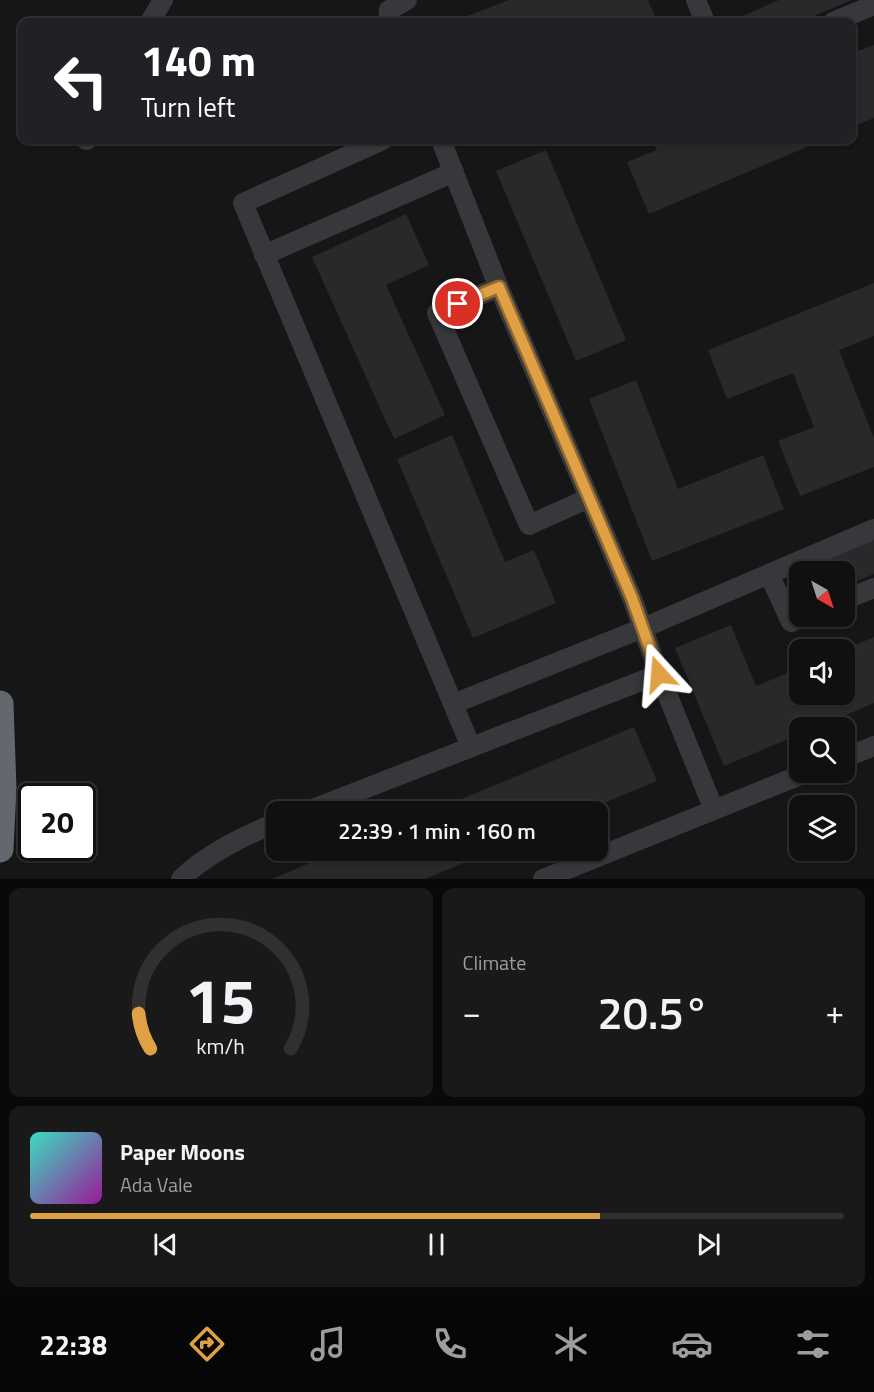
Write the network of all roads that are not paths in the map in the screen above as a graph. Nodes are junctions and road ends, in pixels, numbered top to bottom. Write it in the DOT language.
graph roads {
  1 [pos="163,0"];
  2 [pos="407,0"];
  3 [pos="696,0"];
  4 [pos="874,5"];
  5 [pos="387,11"];
  6 [pos="152,18"];
  7 [pos="703,18"];
  8 [pos="843,18"];
  9 [pos="374,144"];
  10 [pos="443,144"];
  11 [pos="454,172"];
  12 [pos="264,255"];
  13 [pos="499,287"];
  14 [pos="589,498"];
  15 [pos="874,529"];
  16 [pos="769,574"];
  17 [pos="874,588"];
  18 [pos="855,596"];
  19 [pos="789,618"];
  20 [pos="643,628"];
  21 [pos="659,674"];
  22 [pos="0,704"];
  23 [pos="453,704"];
  24 [pos="874,746"];
  25 [pos="471,747"];
  26 [pos="855,754"];
  27 [pos="789,780"];
  28 [pos="333,801"];
  29 [pos="714,810"];
  30 [pos="266,827"];
  31 [pos="0,849"];
  32 [pos="200,871"];
  33 [pos="181,879"];
  34 [pos="543,879"];
  1 -- 6 [label="lane"];
  2 -- 5 [label="lane"];
  3 -- 7 [label="lane"];
  4 -- 8 [label="lane"];
  9 -- 12 [label="lane"];
  10 -- 11 [label="lane"];
  11 -- 12 [label="lane"];
  11 -- 13 [label="lane"];
  12 -- 23 [label="lane"];
  13 -- 14 [label="lane"];
  13 -- 14 [label="lane"];
  14 -- 20 [label="lane"];
  15 -- 16 [label="lane"];
  16 -- 19 [label="lane"];
  16 -- 20 [label="lane"];
  17 -- 18 [label="lane"];
  20 -- 21 [label="lane"];
  20 -- 23 [label="lane"];
  21 -- 25 [label="lane"];
  21 -- 29 [label="lane"];
  22 -- 31 [label="highway"];
  23 -- 25 [label="lane"];
  24 -- 26 [label="lane"];
  25 -- 28 [label="lane"];
  27 -- 29 [label="lane"];
  29 -- 34 [label="lane"];
  30 -- 32 [label="lane"];
  32 -- 33 [label="lane"];
}
